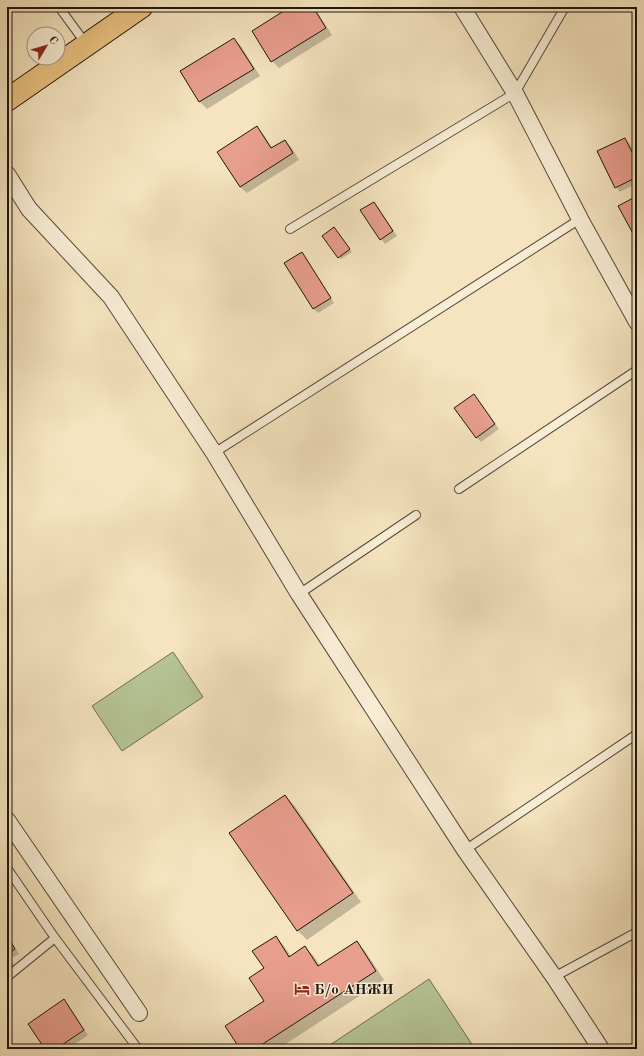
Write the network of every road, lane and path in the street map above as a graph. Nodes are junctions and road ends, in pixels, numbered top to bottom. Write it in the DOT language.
graph roads {
  1 [pos="59,7"];
  2 [pos="141,7"];
  3 [pos="462,7"];
  4 [pos="564,7"];
  5 [pos="87,45"];
  6 [pos="515,93"];
  7 [pos="7,100"];
  8 [pos="7,174"];
  9 [pos="580,219"];
  10 [pos="290,229"];
  11 [pos="637,322"];
  12 [pos="637,370"];
  13 [pos="214,453"];
  14 [pos="459,489"];
  15 [pos="416,515"];
  16 [pos="299,594"];
  17 [pos="637,734"];
  18 [pos="7,820"];
  19 [pos="465,850"];
  20 [pos="7,868"];
  21 [pos="637,932"];
  22 [pos="55,938"];
  23 [pos="7,977"];
  24 [pos="554,977"];
  25 [pos="139,1013"];
  26 [pos="138,1049"];
  27 [pos="600,1049"];
  1 -- 5 [label="lane"];
  2 -- 5 [label="highway"];
  3 -- 6 [label="street"];
  4 -- 6 [label="lane"];
  5 -- 7 [label="highway"];
  6 -- 9 [label="street"];
  6 -- 10 [label="lane"];
  8 -- 13 [label="street"];
  9 -- 11 [label="street"];
  9 -- 13 [label="lane"];
  12 -- 14 [label="lane"];
  13 -- 16 [label="street"];
  15 -- 16 [label="lane"];
  16 -- 19 [label="street"];
  17 -- 19 [label="lane"];
  18 -- 25 [label="street"];
  19 -- 24 [label="street"];
  20 -- 22 [label="lane"];
  21 -- 24 [label="lane"];
  22 -- 23 [label="lane"];
  22 -- 26 [label="lane"];
  24 -- 27 [label="street"];
}
